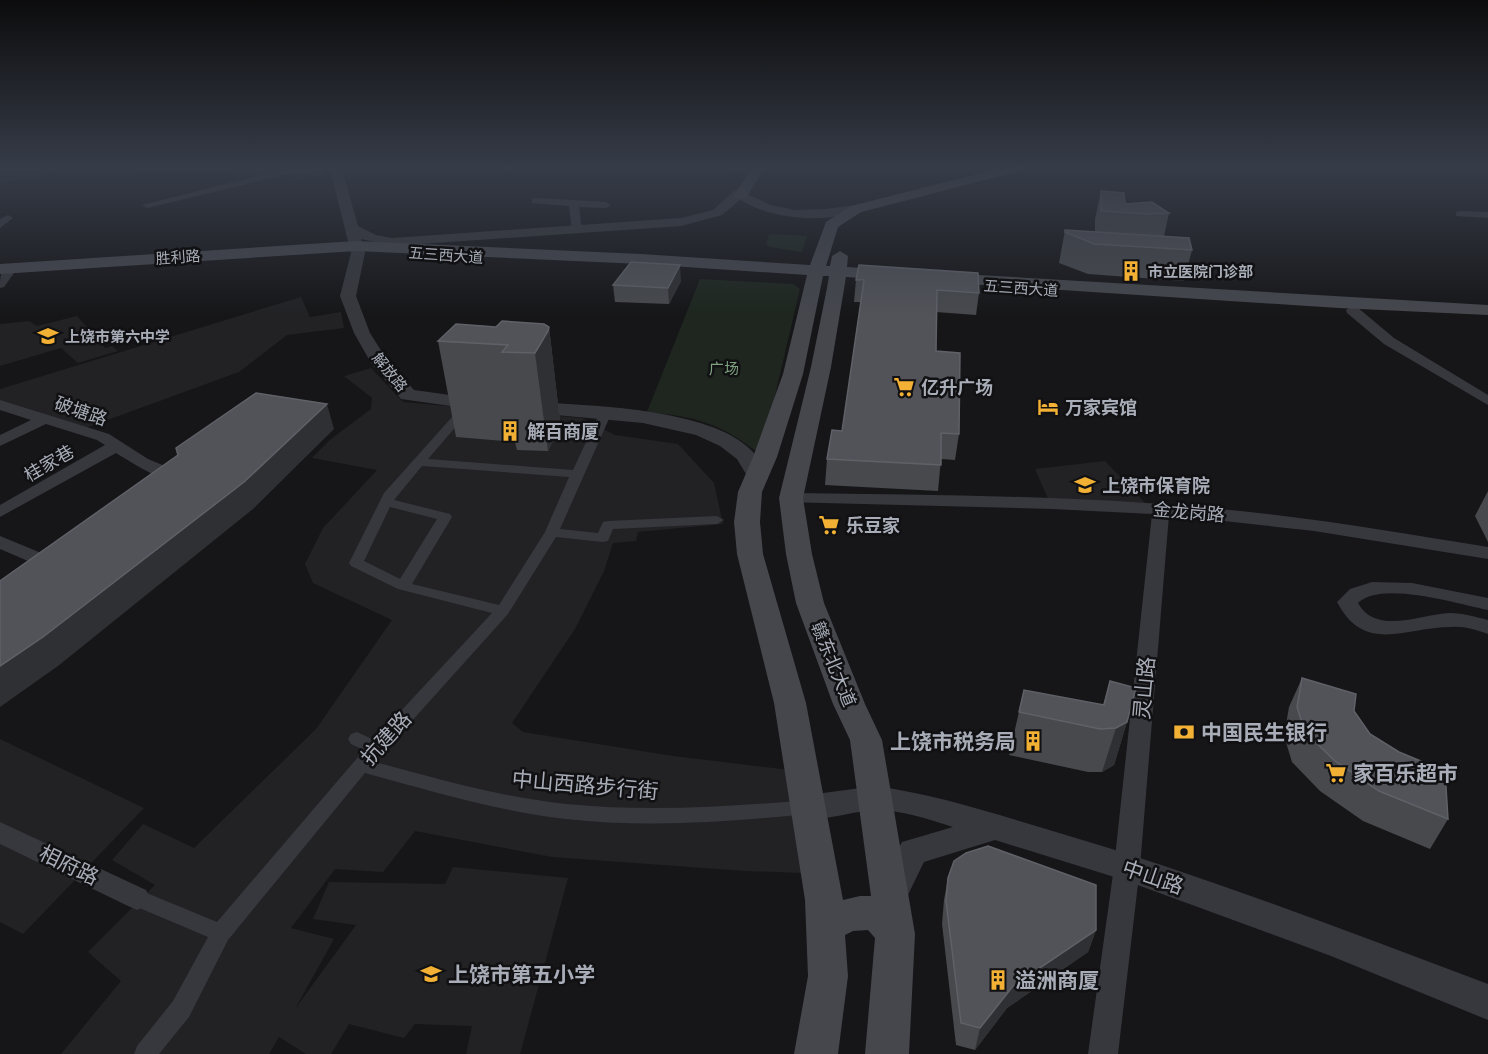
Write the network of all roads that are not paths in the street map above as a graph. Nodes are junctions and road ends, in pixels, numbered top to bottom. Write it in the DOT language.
graph roads {
  1 [pos="349,218"];
  2 [pos="576,218"];
  3 [pos="698,218"];
  4 [pos="765,218"];
  5 [pos="841,218"];
  6 [pos="857,218"];
  7 [pos="831,225"];
  8 [pos="577,230"];
  9 [pos="354,237"];
  10 [pos="5,269"];
  11 [pos="826,273"];
  12 [pos="917,279"];
  13 [pos="0,284"];
  14 [pos="1352,309"];
  15 [pos="1488,310"];
  16 [pos="1488,315"];
  17 [pos="1488,402"];
  18 [pos="469,404"];
  19 [pos="0,405"];
  20 [pos="492,405"];
  21 [pos="515,407"];
  22 [pos="606,412"];
  23 [pos="44,420"];
  24 [pos="0,441"];
  25 [pos="116,446"];
  26 [pos="419,462"];
  27 [pos="579,474"];
  28 [pos="756,475"];
  29 [pos="161,492"];
  30 [pos="803,498"];
  31 [pos="387,502"];
  32 [pos="1161,509"];
  33 [pos="0,512"];
  34 [pos="717,520"];
  35 [pos="552,532"];
  36 [pos="0,542"];
  37 [pos="1488,553"];
  38 [pos="75,555"];
  39 [pos="58,567"];
  40 [pos="39,581"];
  41 [pos="403,586"];
  42 [pos="1488,604"];
  43 [pos="503,611"];
  44 [pos="1488,627"];
  45 [pos="357,738"];
  46 [pos="376,748"];
  47 [pos="361,765"];
  48 [pos="876,798"];
  49 [pos="808,807"];
  50 [pos="994,826"];
  51 [pos="0,832"];
  52 [pos="1127,867"];
  53 [pos="891,895"];
  54 [pos="137,898"];
  55 [pos="826,926"];
  56 [pos="221,933"];
  57 [pos="895,933"];
  58 [pos="1488,1002"];
  59 [pos="145,1054"];
  60 [pos="816,1054"];
  61 [pos="887,1054"];
  62 [pos="1103,1054"];
  1 -- 9 [label="street, 解放路"];
  2 -- 8 [label="street"];
  3 -- 8 [label="street"];
  4 -- 7 [label="street"];
  5 -- 7 [label="main road"];
  6 -- 11 [label="main road"];
  7 -- 11 [label="main road"];
  8 -- 9 [label="street"];
  9 -- 10 [label="main road, 胜利路"];
  9 -- 11 [label="main road, 五三西大道"];
  9 -- 18 [label="street, 解放路"];
  10 -- 13 [label="street"];
  11 -- 12 [label="main road, 五三西大道"];
  11 -- 28 [label="main road"];
  11 -- 30 [label="main road, 赣东北大道"];
  12 -- 14 [label="main road, 五三西大道"];
  12 -- 15 [label="main road, 五三西大道"];
  14 -- 16 [label="main road, 五三西大道"];
  14 -- 17 [label="street"];
  18 -- 20 [label="street, 解放路"];
  18 -- 26 [label="street"];
  19 -- 23 [label="street, 破塘路"];
  21 -- 22 [label="street"];
  22 -- 27 [label="street, 抗建路"];
  22 -- 28 [label="street"];
  23 -- 24 [label="street"];
  23 -- 25 [label="street, 破塘路"];
  25 -- 29 [label="street, 破塘路"];
  25 -- 33 [label="street, 桂家巷"];
  26 -- 27 [label="street"];
  26 -- 31 [label="street"];
  27 -- 35 [label="street, 抗建路"];
  28 -- 49 [label="main road"];
  30 -- 32 [label="street, 金龙岗路"];
  30 -- 48 [label="main road, 赣东北大道"];
  31 -- 41 [label="street"];
  31 -- 41 [label="street"];
  32 -- 37 [label="street, 金龙岗路"];
  32 -- 52 [label="street, 灵山路"];
  34 -- 35 [label="street"];
  35 -- 43 [label="street, 抗建路"];
  36 -- 39 [label="street"];
  38 -- 39 [label="street"];
  39 -- 40 [label="street"];
  41 -- 43 [label="street"];
  42 -- 44 [label="street"];
  43 -- 46 [label="street, 抗建路"];
  45 -- 46 [label="street"];
  46 -- 47 [label="street, 抗建路"];
  47 -- 49 [label="street, 中山西路步行街"];
  47 -- 56 [label="street, 抗建路"];
  48 -- 49 [label="street, 中山路"];
  48 -- 50 [label="street, 中山路"];
  48 -- 53 [label="main road, 赣东北大道"];
  49 -- 55 [label="main road"];
  50 -- 52 [label="street, 中山路"];
  50 -- 53 [label="street"];
  51 -- 54 [label="street, 相府路"];
  52 -- 58 [label="street, 中山路"];
  52 -- 62 [label="street, 灵山路"];
  53 -- 57 [label="main road, 赣东北大道"];
  54 -- 56 [label="street"];
  55 -- 57 [label="main road"];
  55 -- 60 [label="main road"];
  56 -- 59 [label="street, 抗建路"];
  57 -- 61 [label="main road, 赣东北大道"];
}
